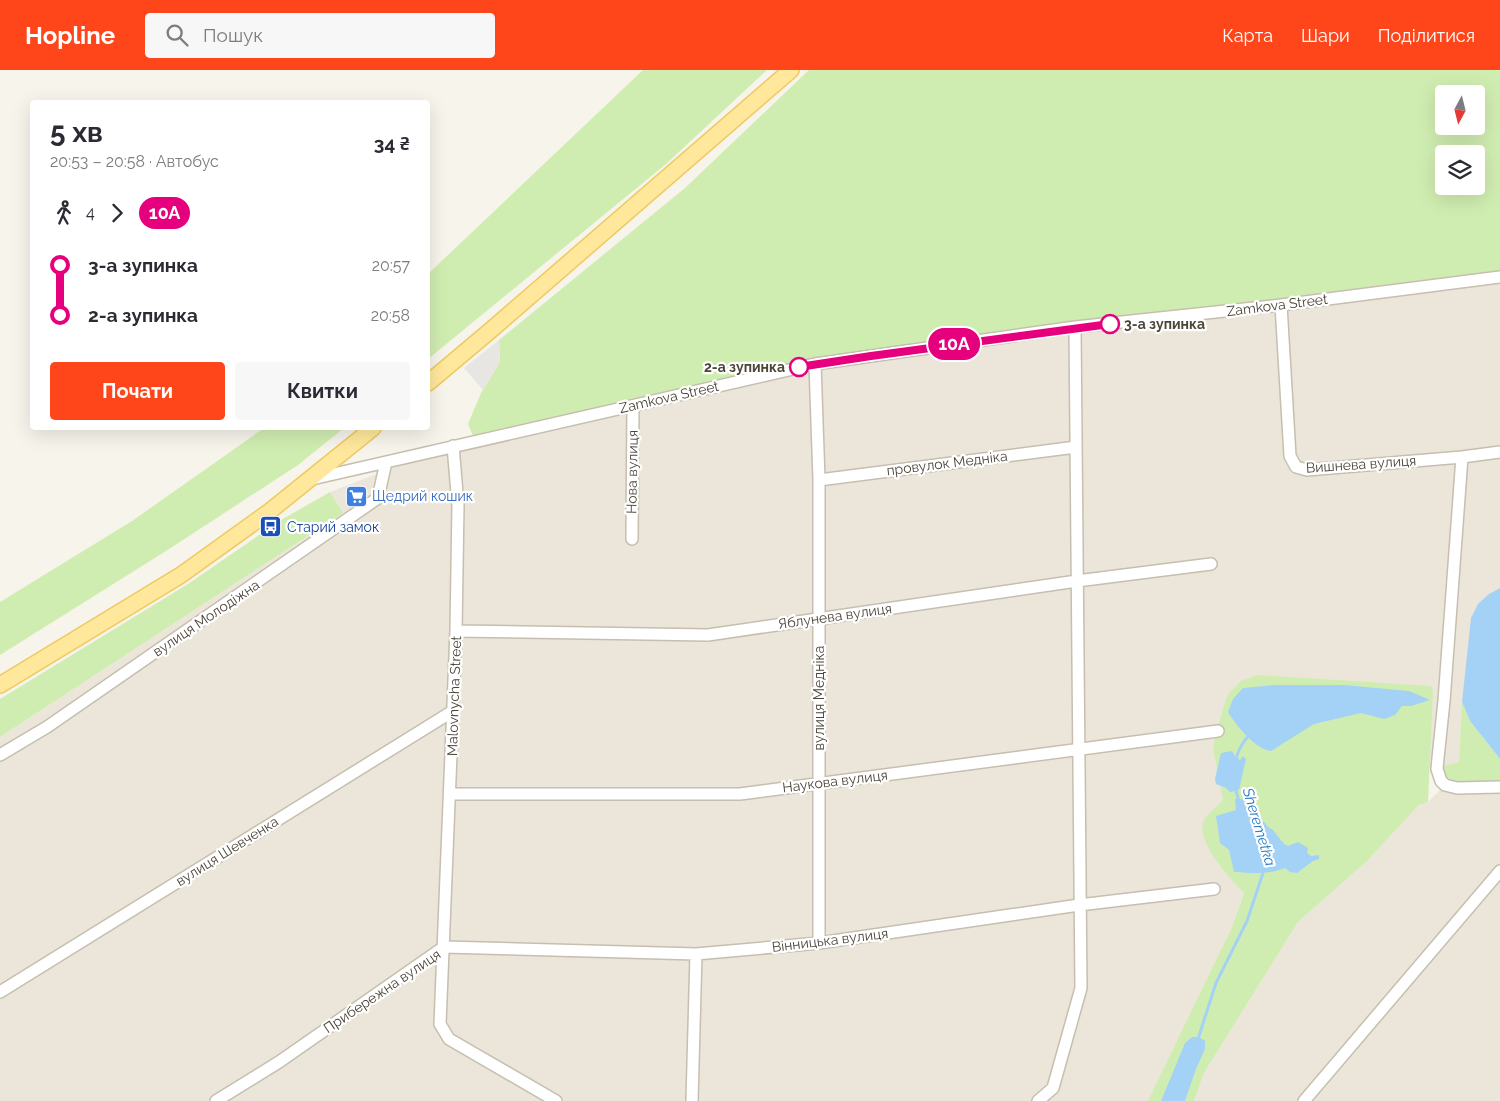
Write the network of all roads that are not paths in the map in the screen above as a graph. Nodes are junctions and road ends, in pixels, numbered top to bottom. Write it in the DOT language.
graph roads {
  1 [pos="792,70"];
  2 [pos="1500,277"];
  3 [pos="1281,305"];
  4 [pos="1075,327"];
  5 [pos="814,364"];
  6 [pos="430,381"];
  7 [pos="633,406"];
  8 [pos="371,430"];
  9 [pos="454,446"];
  10 [pos="1076,447"];
  11 [pos="1500,452"];
  12 [pos="1462,457"];
  13 [pos="381,463"];
  14 [pos="310,479"];
  15 [pos="819,480"];
  16 [pos="632,539"];
  17 [pos="1211,564"];
  18 [pos="1077,581"];
  19 [pos="819,618"];
  20 [pos="456,631"];
  21 [pos="0,686"];
  22 [pos="453,711"];
  23 [pos="1218,731"];
  24 [pos="1078,750"];
  25 [pos="0,756"];
  26 [pos="819,782"];
  27 [pos="1500,787"];
  28 [pos="450,794"];
  29 [pos="1500,871"];
  30 [pos="1214,889"];
  31 [pos="1079,905"];
  32 [pos="819,943"];
  33 [pos="444,947"];
  34 [pos="696,954"];
  35 [pos="0,992"];
  36 [pos="216,1101"];
  37 [pos="556,1101"];
  38 [pos="692,1101"];
  39 [pos="1038,1101"];
  40 [pos="1304,1101"];
  1 -- 6 [label="main road"];
  2 -- 3 [label="street, Zamkova Street"];
  3 -- 4 [label="street, Zamkova Street"];
  3 -- 12 [label="street, Вишнева вулиця"];
  4 -- 5 [label="street, Zamkova Street"];
  4 -- 10 [label="street"];
  5 -- 7 [label="street, Zamkova Street"];
  5 -- 15 [label="street, вулиця Медніка"];
  7 -- 9 [label="street, Zamkova Street"];
  7 -- 16 [label="street, Нова вулиця"];
  8 -- 14 [label="main road"];
  9 -- 13 [label="street, Zamkova Street"];
  9 -- 20 [label="street, Malovnycha Street"];
  10 -- 15 [label="street, провулок Медніка"];
  10 -- 18 [label="street"];
  11 -- 12 [label="street, Вишнева вулиця"];
  12 -- 27 [label="street"];
  13 -- 14 [label="street, Zamkova Street"];
  13 -- 25 [label="street, вулиця Молодіжна"];
  14 -- 21 [label="main road"];
  15 -- 19 [label="street, вулиця Медніка"];
  17 -- 18 [label="street, Яблунева вулиця"];
  18 -- 19 [label="street, Яблунева вулиця"];
  18 -- 24 [label="street"];
  19 -- 20 [label="street, Яблунева вулиця"];
  19 -- 26 [label="street, вулиця Медніка"];
  20 -- 22 [label="street, Malovnycha Street"];
  22 -- 28 [label="street, Malovnycha Street"];
  22 -- 35 [label="street, вулиця Шевченка"];
  23 -- 24 [label="street, Наукова вулиця"];
  24 -- 26 [label="street, Наукова вулиця"];
  24 -- 31 [label="street"];
  26 -- 28 [label="street, Наукова вулиця"];
  26 -- 32 [label="street, вулиця Медніка"];
  28 -- 33 [label="street, Malovnycha Street"];
  29 -- 40 [label="street"];
  30 -- 31 [label="street, Вінницька вулиця"];
  31 -- 32 [label="street, Вінницька вулиця"];
  31 -- 39 [label="street"];
  32 -- 34 [label="street, Вінницька вулиця"];
  33 -- 34 [label="street, Вінницька вулиця"];
  33 -- 36 [label="street, Прибережна вулиця"];
  33 -- 37 [label="street, Прибережна вулиця"];
  34 -- 38 [label="street"];
}
